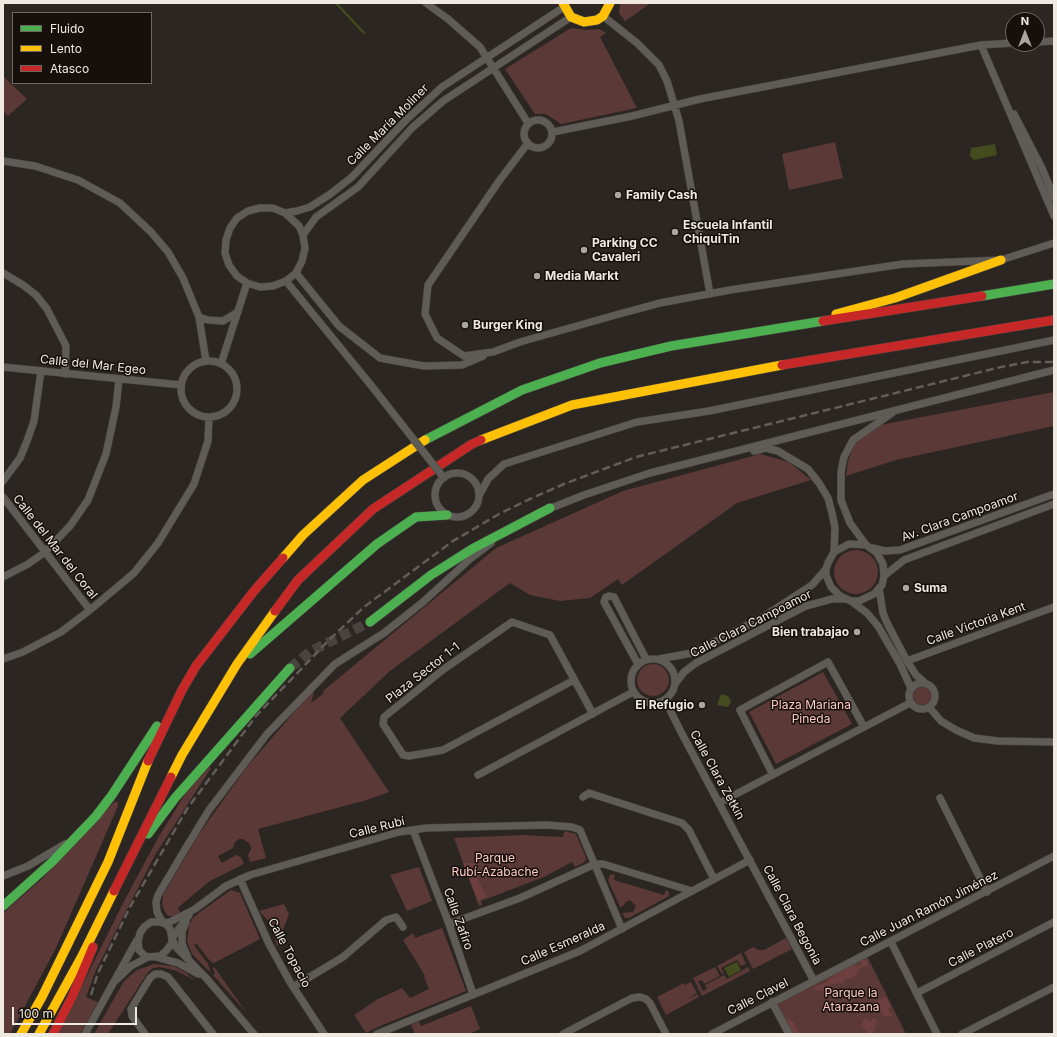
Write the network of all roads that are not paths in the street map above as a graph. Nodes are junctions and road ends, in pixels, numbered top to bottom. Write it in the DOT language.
graph roads {
  1 [pos="426,3"];
  2 [pos="610,3"];
  3 [pos="563,5"];
  4 [pos="603,16"];
  5 [pos="571,17"];
  6 [pos="1005,44"];
  7 [pos="981,45"];
  8 [pos="488,58"];
  9 [pos="493,67"];
  10 [pos="1005,102"];
  11 [pos="676,106"];
  12 [pos="528,123"];
  13 [pos="553,132"];
  14 [pos="528,143"];
  15 [pos="3,161"];
  16 [pos="1054,198"];
  17 [pos="285,213"];
  18 [pos="1054,216"];
  19 [pos="303,235"];
  20 [pos="1054,243"];
  21 [pos="1001,260"];
  22 [pos="3,273"];
  23 [pos="296,273"];
  24 [pos="286,282"];
  25 [pos="247,283"];
  26 [pos="1054,284"];
  27 [pos="710,294"];
  28 [pos="238,312"];
  29 [pos="199,317"];
  30 [pos="1054,320"];
  31 [pos="783,328"];
  32 [pos="1054,340"];
  33 [pos="492,352"];
  34 [pos="206,361"];
  35 [pos="221,364"];
  36 [pos="3,368"];
  37 [pos="1054,370"];
  38 [pos="41,371"];
  39 [pos="65,374"];
  40 [pos="119,379"];
  41 [pos="181,385"];
  42 [pos="897,410"];
  43 [pos="209,417"];
  44 [pos="660,470"];
  45 [pos="444,478"];
  46 [pos="3,481"];
  47 [pos="1054,494"];
  48 [pos="478,496"];
  49 [pos="3,497"];
  50 [pos="1054,504"];
  51 [pos="550,508"];
  52 [pos="447,515"];
  53 [pos="869,547"];
  54 [pos="45,552"];
  55 [pos="834,552"];
  56 [pos="826,569"];
  57 [pos="884,576"];
  58 [pos="3,577"];
  59 [pos="879,588"];
  60 [pos="848,600"];
  61 [pos="1054,606"];
  62 [pos="90,610"];
  63 [pos="370,622"];
  64 [pos="3,659"];
  65 [pos="646,659"];
  66 [pos="659,659"];
  67 [pos="907,661"];
  68 [pos="238,664"];
  69 [pos="638,664"];
  70 [pos="290,668"];
  71 [pos="574,680"];
  72 [pos="924,682"];
  73 [pos="675,684"];
  74 [pos="911,688"];
  75 [pos="182,690"];
  76 [pos="633,692"];
  77 [pos="665,700"];
  78 [pos="910,703"];
  79 [pos="929,707"];
  80 [pos="593,714"];
  81 [pos="864,727"];
  82 [pos="1054,742"];
  83 [pos="478,775"];
  84 [pos="773,775"];
  85 [pos="583,796"];
  86 [pos="940,798"];
  87 [pos="719,803"];
  88 [pos="413,830"];
  89 [pos="82,832"];
  90 [pos="132,856"];
  91 [pos="1054,856"];
  92 [pos="750,860"];
  93 [pos="595,864"];
  94 [pos="3,876"];
  95 [pos="240,879"];
  96 [pos="714,879"];
  97 [pos="692,891"];
  98 [pos="987,892"];
  99 [pos="110,901"];
  100 [pos="3,906"];
  101 [pos="194,909"];
  102 [pos="189,916"];
  103 [pos="163,922"];
  104 [pos="1054,922"];
  105 [pos="449,924"];
  106 [pos="403,927"];
  107 [pos="622,930"];
  108 [pos="138,938"];
  109 [pos="172,938"];
  110 [pos="891,942"];
  111 [pos="148,957"];
  112 [pos="156,957"];
  113 [pos="193,964"];
  114 [pos="207,979"];
  115 [pos="814,981"];
  116 [pos="114,982"];
  117 [pos="293,987"];
  118 [pos="1054,987"];
  119 [pos="917,993"];
  120 [pos="473,994"];
  121 [pos="772,1002"];
  122 [pos="21,1034"];
  123 [pos="39,1034"];
  124 [pos="53,1034"];
  125 [pos="86,1034"];
  126 [pos="146,1034"];
  127 [pos="213,1034"];
  128 [pos="254,1034"];
  129 [pos="324,1034"];
  130 [pos="377,1034"];
  131 [pos="563,1034"];
  132 [pos="666,1034"];
  133 [pos="712,1034"];
  134 [pos="789,1034"];
  135 [pos="938,1034"];
  136 [pos="962,1034"];
  1 -- 8 [label="street"];
  2 -- 4 [label="main road"];
  3 -- 5 [label="main road"];
  3 -- 8 [label="street, Calle María Moliner"];
  4 -- 5 [label="main road"];
  4 -- 11 [label="street"];
  5 -- 9 [label="street, Calle María Moliner"];
  6 -- 7 [label="street"];
  7 -- 10 [label="street"];
  7 -- 11 [label="street"];
  8 -- 9 [label="street"];
  8 -- 17 [label="street, Calle María Moliner"];
  9 -- 12 [label="street"];
  9 -- 19 [label="street, Calle María Moliner"];
  10 -- 16 [label="street"];
  10 -- 18 [label="street"];
  11 -- 13 [label="street"];
  11 -- 27 [label="street"];
  12 -- 13 [label="street"];
  12 -- 14 [label="street"];
  13 -- 14 [label="street"];
  14 -- 33 [label="street"];
  15 -- 29 [label="street"];
  17 -- 19 [label="street"];
  17 -- 25 [label="street"];
  19 -- 23 [label="street"];
  20 -- 21 [label="street"];
  21 -- 27 [label="street"];
  21 -- 31 [label="main road"];
  22 -- 39 [label="street"];
  23 -- 24 [label="street"];
  23 -- 33 [label="street"];
  24 -- 25 [label="street"];
  24 -- 45 [label="street, bridge"];
  25 -- 28 [label="street"];
  26 -- 31 [label="main road"];
  27 -- 33 [label="street"];
  28 -- 29 [label="street"];
  28 -- 35 [label="street"];
  29 -- 34 [label="street"];
  30 -- 68 [label="main road"];
  31 -- 75 [label="main road"];
  32 -- 48 [label="street"];
  34 -- 35 [label="street"];
  34 -- 41 [label="street"];
  35 -- 43 [label="street"];
  36 -- 38 [label="street, Calle del Mar Egeo"];
  37 -- 42 [label="street"];
  38 -- 39 [label="street, Calle del Mar Egeo"];
  38 -- 46 [label="street"];
  39 -- 40 [label="street, Calle del Mar Egeo"];
  40 -- 41 [label="street, Calle del Mar Egeo"];
  40 -- 54 [label="street"];
  41 -- 43 [label="street"];
  42 -- 44 [label="street"];
  42 -- 53 [label="street"];
  43 -- 62 [label="street"];
  44 -- 51 [label="street"];
  44 -- 55 [label="street"];
  45 -- 48 [label="street"];
  45 -- 52 [label="street"];
  47 -- 53 [label="street, Av. Clara Campoamor"];
  48 -- 52 [label="street"];
  49 -- 54 [label="street, Calle del Mar del Coral"];
  50 -- 57 [label="street, Av. Clara Campoamor"];
  51 -- 63 [label="main road"];
  51 -- 103 [label="street"];
  52 -- 68 [label="main road"];
  53 -- 55 [label="street"];
  53 -- 57 [label="street"];
  54 -- 58 [label="street"];
  54 -- 62 [label="street, Calle del Mar del Coral"];
  55 -- 56 [label="street"];
  56 -- 60 [label="street"];
  56 -- 66 [label="street, Calle Clara Campoamor"];
  57 -- 59 [label="street"];
  59 -- 60 [label="street"];
  59 -- 67 [label="street"];
  60 -- 73 [label="street, Calle Clara Campoamor"];
  60 -- 74 [label="street"];
  61 -- 67 [label="street, Calle Victoria Kent"];
  62 -- 64 [label="street"];
  65 -- 66 [label="street"];
  65 -- 69 [label="street"];
  65 -- 69 [label="street"];
  66 -- 73 [label="street"];
  67 -- 72 [label="street"];
  68 -- 90 [label="main road"];
  69 -- 76 [label="street"];
  70 -- 90 [label="main road"];
  71 -- 71 [label="street, Plaza Sector 1-1"];
  71 -- 80 [label="street, Plaza Sector 1-1"];
  72 -- 74 [label="street"];
  72 -- 79 [label="street"];
  73 -- 77 [label="street"];
  74 -- 78 [label="street"];
  75 -- 89 [label="main road"];
  75 -- 122 [label="main road"];
  76 -- 77 [label="street"];
  76 -- 80 [label="street"];
  77 -- 87 [label="street, Calle Clara Zetkin"];
  78 -- 79 [label="street"];
  78 -- 81 [label="street"];
  79 -- 82 [label="street"];
  80 -- 83 [label="street"];
  81 -- 84 [label="street"];
  81 -- 84 [label="street"];
  84 -- 87 [label="street"];
  85 -- 96 [label="street"];
  86 -- 98 [label="street"];
  87 -- 92 [label="street, Calle Clara Zetkin"];
  88 -- 93 [label="street, Calle Rubí"];
  88 -- 95 [label="street, Calle Rubí"];
  88 -- 105 [label="street, Calle Zafiro"];
  89 -- 94 [label="street"];
  89 -- 100 [label="main road"];
  90 -- 99 [label="main road"];
  91 -- 98 [label="street, Calle Juan Ramón Jiménez"];
  92 -- 96 [label="street, Calle Esmeralda"];
  92 -- 115 [label="street, Calle Clara Begonia"];
  93 -- 97 [label="street"];
  93 -- 105 [label="street"];
  93 -- 107 [label="street"];
  95 -- 101 [label="street, Calle Rubí"];
  95 -- 117 [label="street, Calle Topacio"];
  96 -- 97 [label="street, Calle Esmeralda"];
  97 -- 107 [label="street, Calle Esmeralda"];
  98 -- 110 [label="street, Calle Juan Ramón Jiménez"];
  99 -- 123 [label="main road"];
  99 -- 124 [label="main road"];
  101 -- 102 [label="street, Calle Rubí"];
  101 -- 103 [label="street, Calle Rubí"];
  102 -- 109 [label="street, Calle Rubí"];
  102 -- 113 [label="street"];
  103 -- 108 [label="street"];
  103 -- 109 [label="street"];
  104 -- 119 [label="street, Calle Platero"];
  105 -- 120 [label="street, Calle Zafiro"];
  106 -- 117 [label="street"];
  107 -- 120 [label="street, Calle Esmeralda"];
  108 -- 111 [label="street"];
  108 -- 116 [label="street"];
  109 -- 112 [label="street"];
  109 -- 113 [label="street"];
  110 -- 115 [label="street, Calle Juan Ramón Jiménez"];
  110 -- 119 [label="street"];
  111 -- 112 [label="street"];
  111 -- 116 [label="street"];
  112 -- 114 [label="street"];
  113 -- 114 [label="street"];
  114 -- 128 [label="street"];
  115 -- 121 [label="street, Calle Clavel"];
  116 -- 125 [label="street"];
  117 -- 129 [label="street, Calle Topacio"];
  118 -- 136 [label="street"];
  119 -- 135 [label="street"];
  120 -- 130 [label="street, Calle Esmeralda"];
  121 -- 133 [label="street, Calle Clavel"];
  121 -- 134 [label="street"];
  126 -- 127 [label="street"];
  131 -- 132 [label="street"];
}
